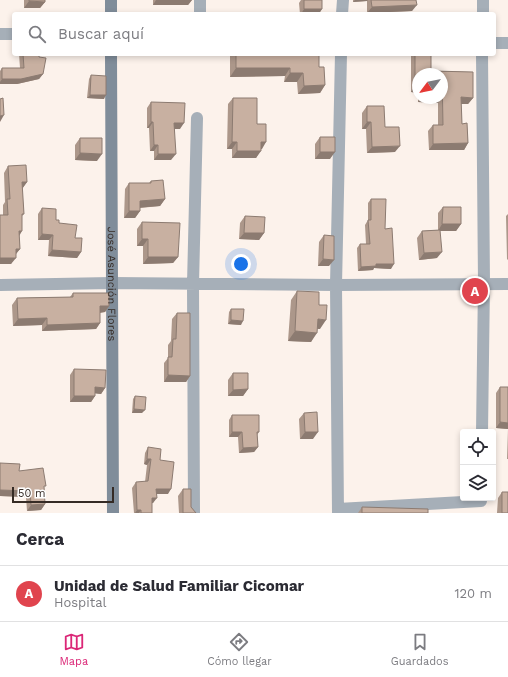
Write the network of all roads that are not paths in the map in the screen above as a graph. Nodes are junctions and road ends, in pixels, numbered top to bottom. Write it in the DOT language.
graph roads {
  1 [pos="111,0"];
  2 [pos="200,0"];
  3 [pos="342,0"];
  4 [pos="483,0"];
  5 [pos="111,12"];
  6 [pos="200,12"];
  7 [pos="342,12"];
  8 [pos="483,12"];
  9 [pos="0,34"];
  10 [pos="12,34"];
  11 [pos="496,43"];
  12 [pos="508,43"];
  13 [pos="111,56"];
  14 [pos="341,56"];
  15 [pos="482,56"];
  16 [pos="197,118"];
  17 [pos="112,283"];
  18 [pos="484,283"];
  19 [pos="193,284"];
  20 [pos="508,284"];
  21 [pos="0,285"];
  22 [pos="336,285"];
  23 [pos="482,429"];
  24 [pos="460,501"];
  25 [pos="481,501"];
  26 [pos="338,511"];
  27 [pos="113,513"];
  28 [pos="194,513"];
  29 [pos="482,513"];
  1 -- 5 [label="street"];
  2 -- 6 [label="street"];
  3 -- 7 [label="street"];
  4 -- 8 [label="street"];
  9 -- 10 [label="street"];
  11 -- 12 [label="street"];
  13 -- 17 [label="street, José Asunción Flores"];
  14 -- 22 [label="street"];
  15 -- 18 [label="street"];
  16 -- 19 [label="street"];
  17 -- 19 [label="street"];
  17 -- 21 [label="street"];
  17 -- 27 [label="street, José Asunción Flores"];
  18 -- 20 [label="street"];
  18 -- 22 [label="street"];
  18 -- 23 [label="street"];
  19 -- 22 [label="street"];
  19 -- 28 [label="street"];
  22 -- 26 [label="street"];
  24 -- 26 [label="street"];
  25 -- 29 [label="street"];
}
